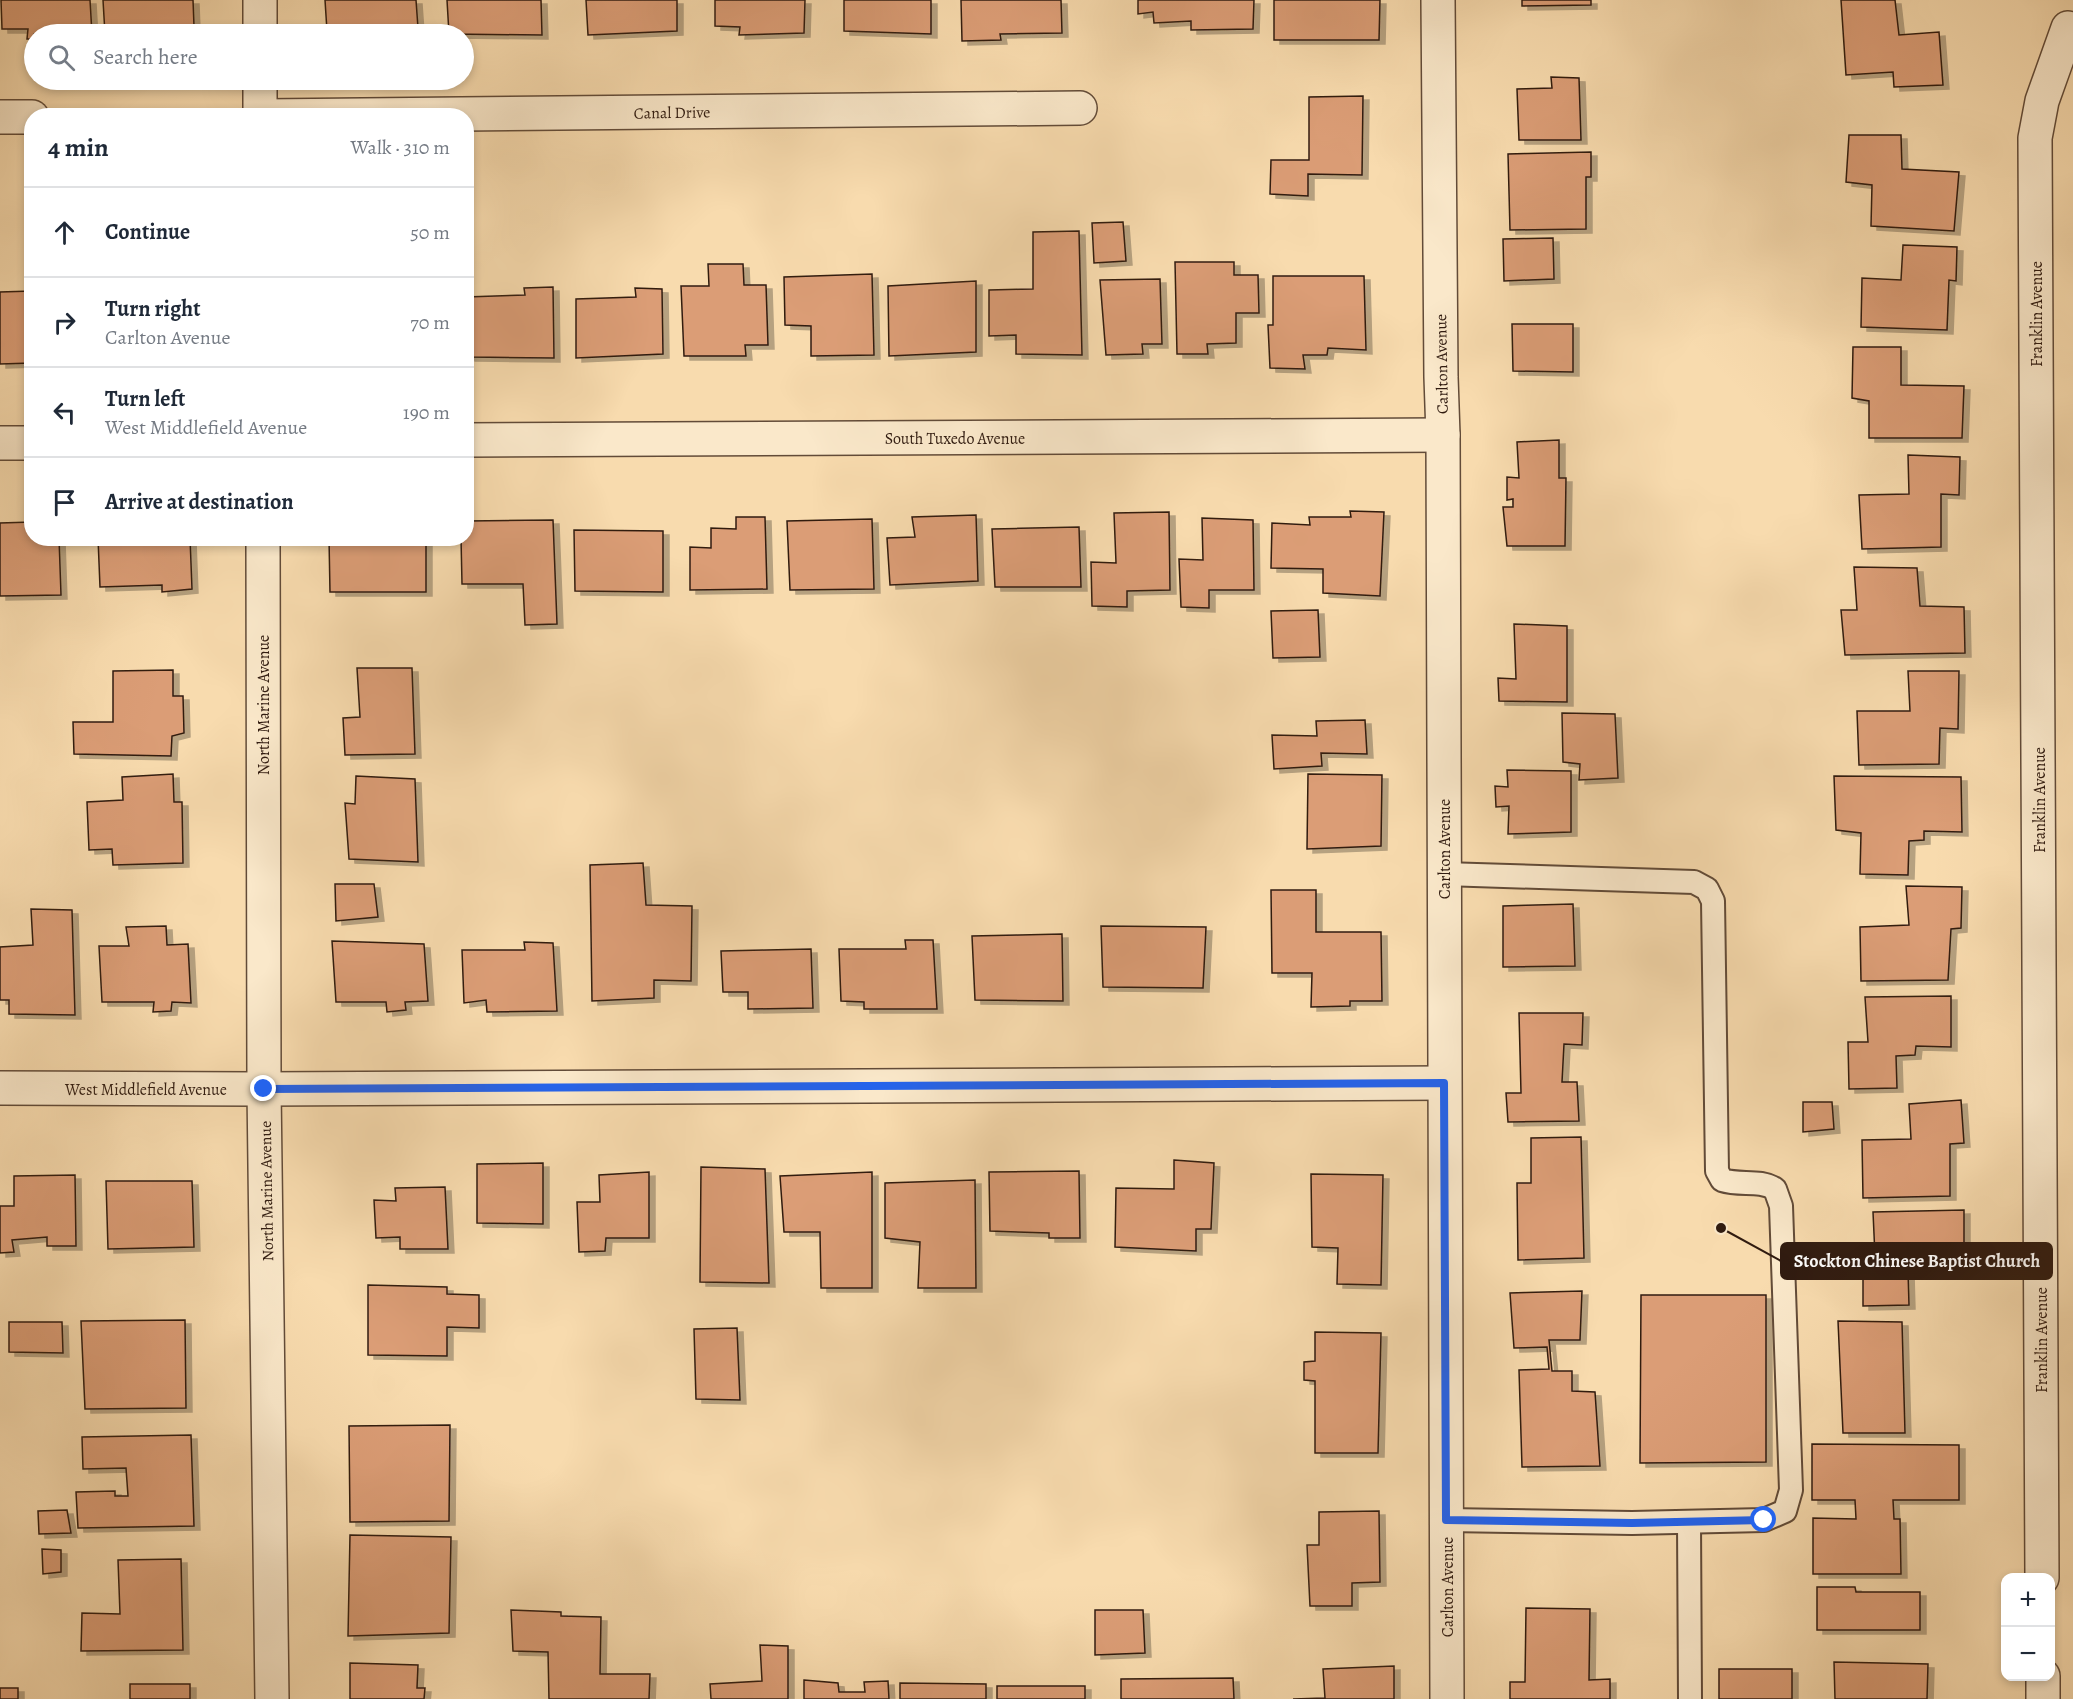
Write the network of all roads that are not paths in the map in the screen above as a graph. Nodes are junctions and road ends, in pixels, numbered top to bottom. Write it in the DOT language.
graph roads {
  1 [pos="260,0"];
  2 [pos="1438,0"];
  3 [pos="260,24"];
  4 [pos="2068,28"];
  5 [pos="261,90"];
  6 [pos="262,108"];
  7 [pos="1080,108"];
  8 [pos="474,114"];
  9 [pos="0,117"];
  10 [pos="24,117"];
  11 [pos="1443,435"];
  12 [pos="474,440"];
  13 [pos="0,443"];
  14 [pos="24,443"];
  15 [pos="262,546"];
  16 [pos="1444,874"];
  17 [pos="1444,1083"];
  18 [pos="0,1088"];
  19 [pos="264,1089"];
  20 [pos="1446,1520"];
  21 [pos="1689,1522"];
  22 [pos="2042,1573"];
  23 [pos="2043,1681"];
  24 [pos="272,1699"];
  25 [pos="1447,1699"];
  26 [pos="1690,1699"];
  27 [pos="2043,1699"];
  1 -- 3 [label="street"];
  2 -- 11 [label="street, Carlton Avenue"];
  4 -- 22 [label="street, Franklin Avenue"];
  5 -- 6 [label="street"];
  7 -- 8 [label="street, Canal Drive"];
  9 -- 10 [label="street"];
  11 -- 12 [label="street, South Tuxedo Avenue"];
  11 -- 16 [label="street, Carlton Avenue"];
  13 -- 14 [label="street"];
  15 -- 19 [label="street, North Marine Avenue"];
  16 -- 17 [label="street, Carlton Avenue"];
  16 -- 21 [label="lane"];
  17 -- 19 [label="street, West Middlefield Avenue"];
  17 -- 20 [label="street, Carlton Avenue"];
  18 -- 19 [label="street, West Middlefield Avenue"];
  19 -- 24 [label="street, North Marine Avenue"];
  20 -- 21 [label="lane"];
  20 -- 25 [label="street, Carlton Avenue"];
  21 -- 26 [label="lane"];
  23 -- 27 [label="street"];
}
